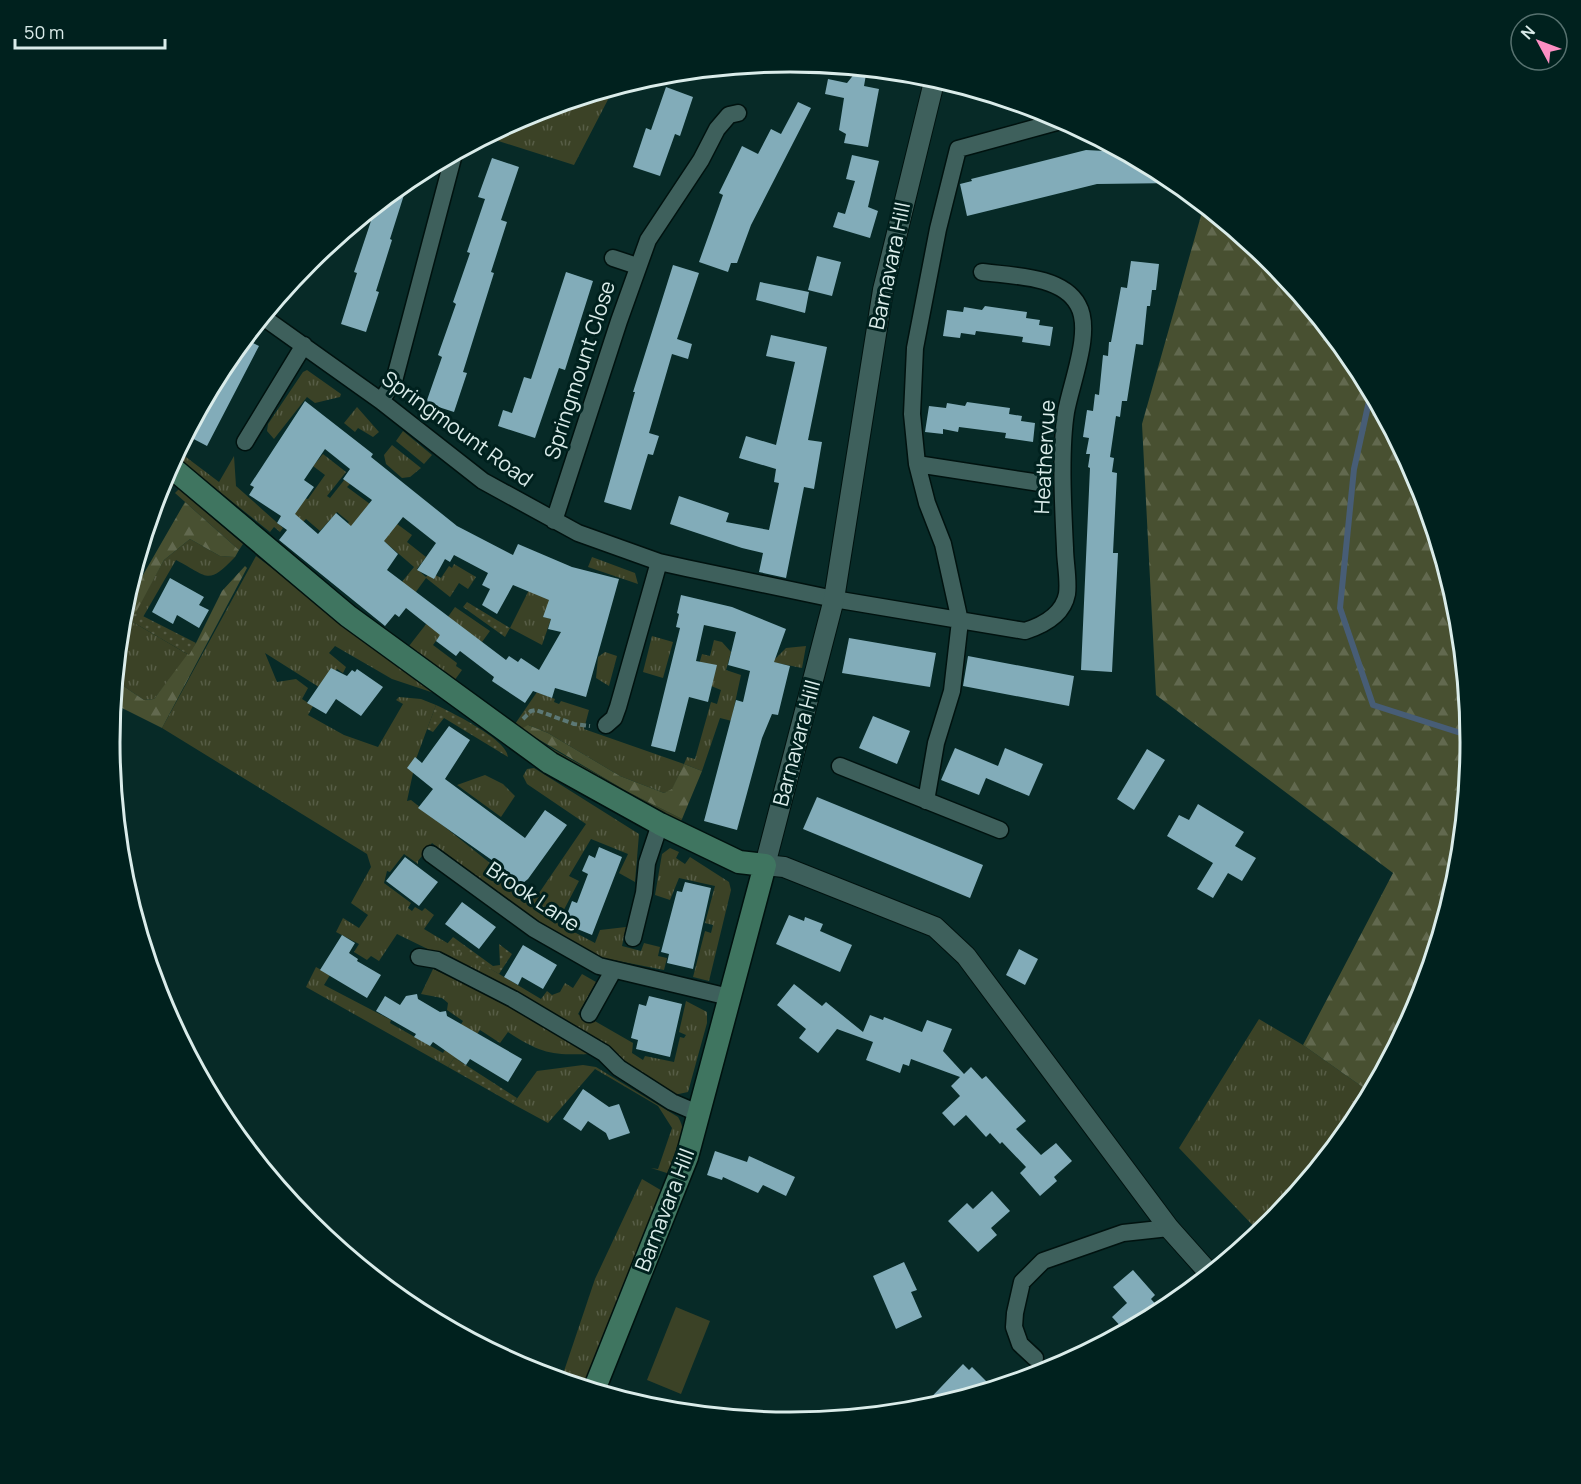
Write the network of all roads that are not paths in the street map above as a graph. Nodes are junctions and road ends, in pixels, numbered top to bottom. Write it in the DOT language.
graph roads {
  1 [pos="932,87"];
  2 [pos="738,113"];
  3 [pos="1049,124"];
  4 [pos="451,165"];
  5 [pos="613,258"];
  6 [pos="637,266"];
  7 [pos="982,272"];
  8 [pos="269,321"];
  9 [pos="304,345"];
  10 [pos="381,401"];
  11 [pos="245,442"];
  12 [pos="917,464"];
  13 [pos="178,473"];
  14 [pos="1040,483"];
  15 [pos="554,521"];
  16 [pos="659,562"];
  17 [pos="834,599"];
  18 [pos="960,621"];
  19 [pos="606,725"];
  20 [pos="840,766"];
  21 [pos="926,801"];
  22 [pos="660,824"];
  23 [pos="1000,830"];
  24 [pos="431,854"];
  25 [pos="765,865"];
  26 [pos="633,938"];
  27 [pos="419,957"];
  28 [pos="613,970"];
  29 [pos="729,997"];
  30 [pos="589,1014"];
  31 [pos="700,1114"];
  32 [pos="1169,1228"];
  33 [pos="1205,1268"];
  34 [pos="1035,1358"];
  35 [pos="597,1383"];
  1 -- 17 [label="street, Barnavara Hill"];
  2 -- 6 [label="street, Springmount Close"];
  3 -- 12 [label="street"];
  4 -- 10 [label="street"];
  5 -- 6 [label="street, Springmount Close"];
  6 -- 15 [label="street, Springmount Close"];
  7 -- 18 [label="street, Heathervue"];
  8 -- 9 [label="street, Springmount Road"];
  9 -- 10 [label="street, Springmount Road"];
  9 -- 11 [label="street"];
  10 -- 15 [label="street, Springmount Road"];
  12 -- 14 [label="street, Heathervue"];
  12 -- 18 [label="street"];
  13 -- 22 [label="main road"];
  15 -- 16 [label="street, Springmount Road"];
  16 -- 17 [label="street, Springmount Road"];
  16 -- 19 [label="street"];
  17 -- 18 [label="street, Heathervue"];
  17 -- 25 [label="street, Barnavara Hill"];
  18 -- 21 [label="street"];
  20 -- 21 [label="street"];
  21 -- 23 [label="street"];
  22 -- 25 [label="main road"];
  22 -- 26 [label="street"];
  24 -- 28 [label="street, Brook Lane"];
  25 -- 29 [label="main road, Barnavara Hill"];
  25 -- 32 [label="street"];
  27 -- 31 [label="street"];
  28 -- 29 [label="street, Brook Lane"];
  28 -- 30 [label="street"];
  29 -- 31 [label="main road, Barnavara Hill"];
  31 -- 35 [label="main road, Barnavara Hill"];
  32 -- 33 [label="street"];
  32 -- 34 [label="street"];
}
